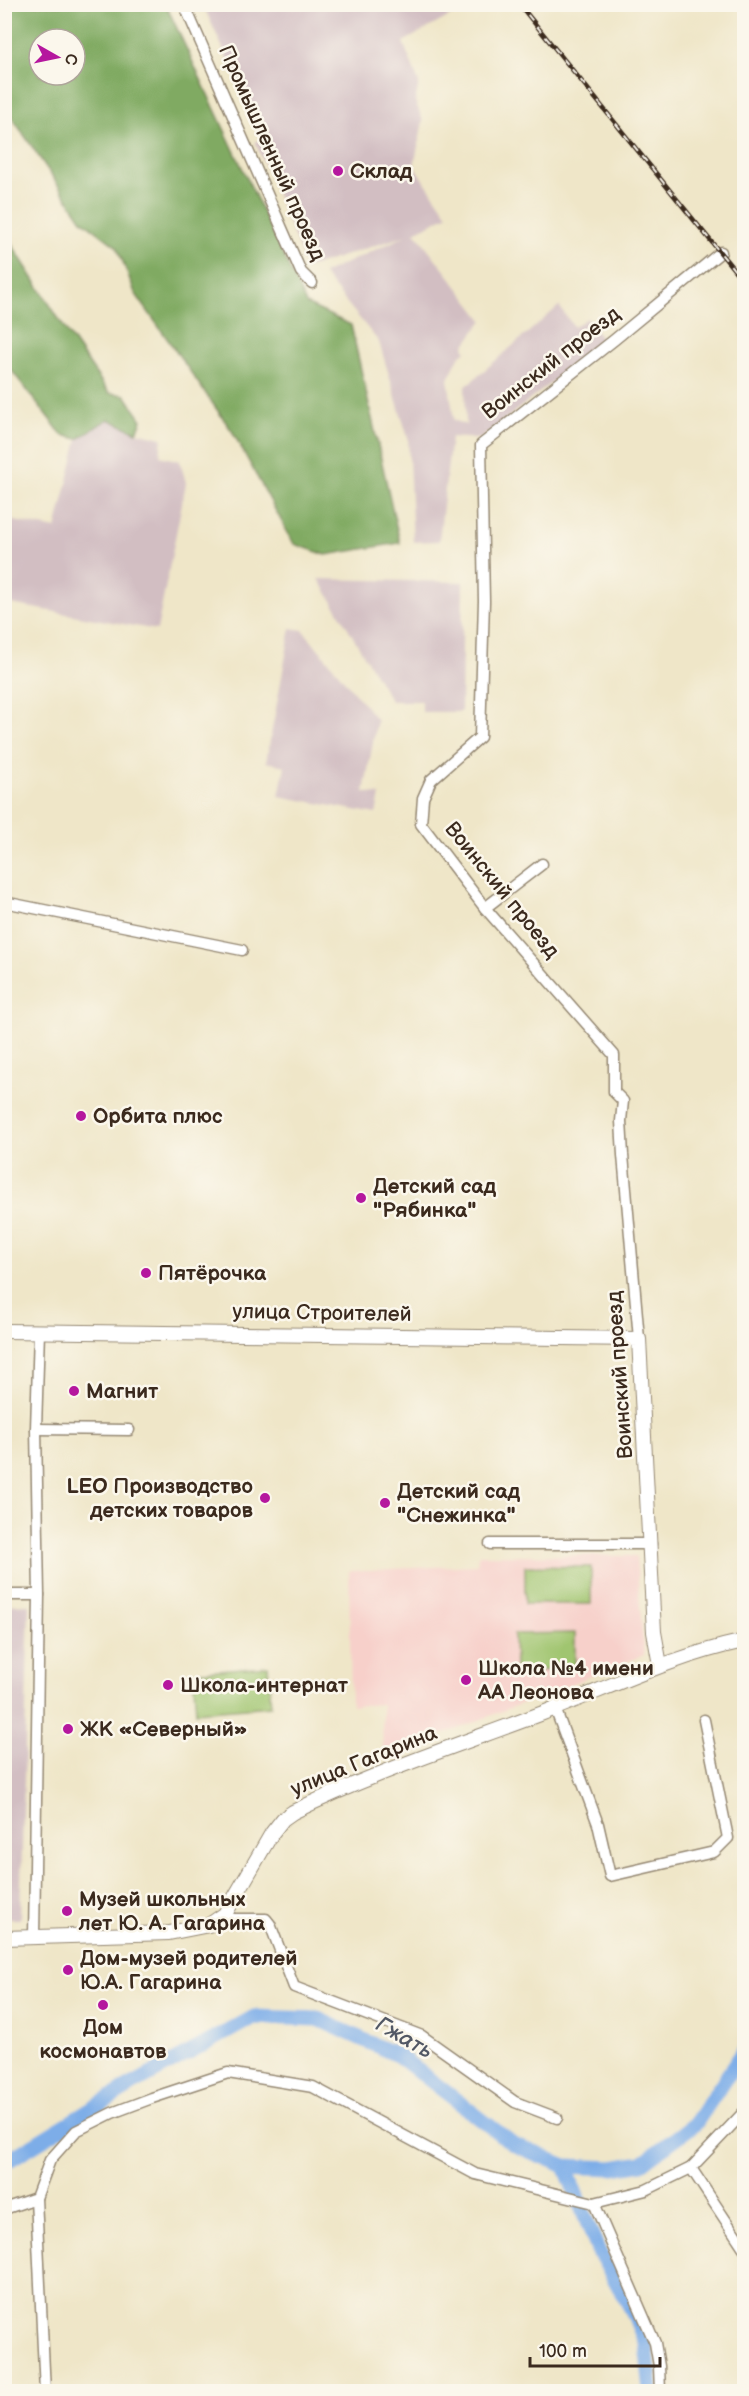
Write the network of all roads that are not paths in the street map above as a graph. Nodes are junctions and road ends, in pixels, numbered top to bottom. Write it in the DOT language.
graph roads {
  1 [pos="184,4"];
  2 [pos="721,252"];
  3 [pos="312,283"];
  4 [pos="542,864"];
  5 [pos="4,902"];
  6 [pos="485,908"];
  7 [pos="242,950"];
  8 [pos="4,1331"];
  9 [pos="39,1331"];
  10 [pos="639,1339"];
  11 [pos="36,1429"];
  12 [pos="129,1430"];
  13 [pos="490,1544"];
  14 [pos="651,1544"];
  15 [pos="4,1595"];
  16 [pos="39,1595"];
  17 [pos="744,1641"];
  18 [pos="660,1665"];
  19 [pos="555,1708"];
  20 [pos="704,1720"];
  21 [pos="225,1914"];
  22 [pos="4,1938"];
  23 [pos="34,1938"];
  24 [pos="744,2112"];
  25 [pos="557,2118"];
  26 [pos="691,2168"];
  27 [pos="36,2198"];
  28 [pos="594,2203"];
  29 [pos="4,2209"];
  30 [pos="744,2248"];
  31 [pos="45,2391"];
  32 [pos="660,2391"];
  1 -- 3 [label="street, Промышленный проезд"];
  2 -- 6 [label="street, Воинский проезд"];
  4 -- 6 [label="street"];
  5 -- 7 [label="street"];
  6 -- 10 [label="street, Воинский проезд"];
  8 -- 9 [label="main road, улица Строителей"];
  9 -- 10 [label="main road, улица Строителей"];
  9 -- 11 [label="street"];
  10 -- 14 [label="main road, Воинский проезд"];
  11 -- 12 [label="street"];
  11 -- 16 [label="street"];
  13 -- 14 [label="street"];
  14 -- 18 [label="main road, Воинский проезд"];
  15 -- 16 [label="street"];
  16 -- 23 [label="street"];
  17 -- 18 [label="main road, улица Гагарина"];
  18 -- 19 [label="main road, улица Гагарина"];
  19 -- 20 [label="street"];
  19 -- 21 [label="main road, улица Гагарина"];
  21 -- 23 [label="main road"];
  21 -- 25 [label="street"];
  22 -- 23 [label="main road"];
  24 -- 26 [label="street"];
  26 -- 28 [label="street"];
  26 -- 30 [label="street"];
  27 -- 28 [label="street"];
  27 -- 29 [label="street"];
  27 -- 31 [label="street"];
  28 -- 32 [label="street"];
}
